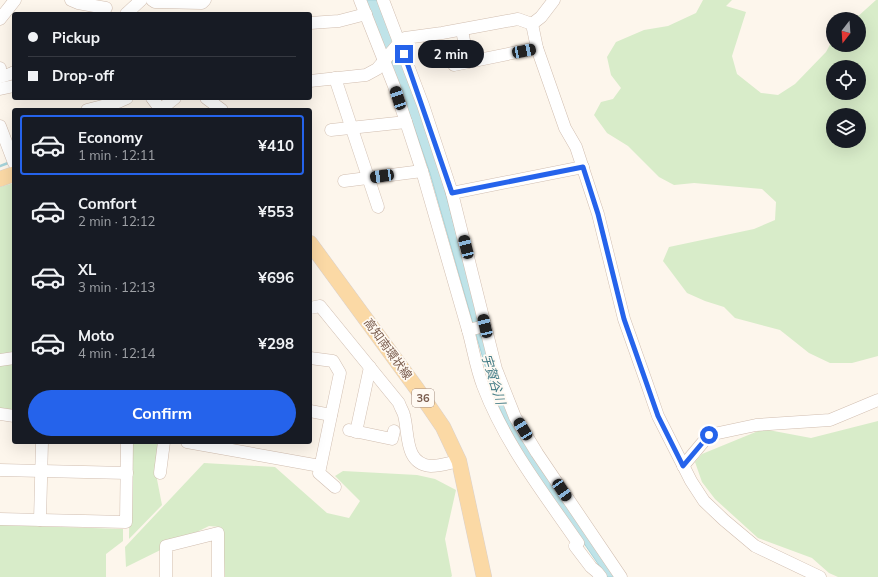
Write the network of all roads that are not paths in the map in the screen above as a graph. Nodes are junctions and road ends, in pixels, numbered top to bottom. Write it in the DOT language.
graph roads {
  1 [pos="15,0"];
  2 [pos="141,0"];
  3 [pos="152,0"];
  4 [pos="205,0"];
  5 [pos="360,0"];
  6 [pos="384,0"];
  7 [pos="554,0"];
  8 [pos="74,6"];
  9 [pos="106,8"];
  10 [pos="128,12"];
  11 [pos="366,14"];
  12 [pos="0,19"];
  13 [pos="312,23"];
  14 [pos="532,24"];
  15 [pos="462,30"];
  16 [pos="398,44"];
  17 [pos="538,48"];
  18 [pos="385,59"];
  19 [pos="468,62"];
  20 [pos="454,65"];
  21 [pos="0,68"];
  22 [pos="12,73"];
  23 [pos="335,78"];
  24 [pos="312,81"];
  25 [pos="12,86"];
  26 [pos="0,89"];
  27 [pos="122,100"];
  28 [pos="173,100"];
  29 [pos="209,100"];
  30 [pos="95,108"];
  31 [pos="163,108"];
  32 [pos="219,108"];
  33 [pos="406,122"];
  34 [pos="0,126"];
  35 [pos="351,128"];
  36 [pos="332,130"];
  37 [pos="6,138"];
  38 [pos="12,157"];
  39 [pos="583,167"];
  40 [pos="422,171"];
  41 [pos="12,175"];
  42 [pos="368,178"];
  43 [pos="0,179"];
  44 [pos="344,181"];
  45 [pos="452,193"];
  46 [pos="378,207"];
  47 [pos="312,246"];
  48 [pos="312,308"];
  49 [pos="476,328"];
  50 [pos="12,358"];
  51 [pos="312,358"];
  52 [pos="0,360"];
  53 [pos="370,367"];
  54 [pos="878,400"];
  55 [pos="312,411"];
  56 [pos="0,414"];
  57 [pos="331,415"];
  58 [pos="12,416"];
  59 [pos="0,422"];
  60 [pos="12,424"];
  61 [pos="394,431"];
  62 [pos="42,444"];
  63 [pos="127,444"];
  64 [pos="164,444"];
  65 [pos="198,444"];
  66 [pos="459,461"];
  67 [pos="320,466"];
  68 [pos="683,466"];
  69 [pos="0,470"];
  70 [pos="41,471"];
  71 [pos="127,473"];
  72 [pos="160,473"];
  73 [pos="335,487"];
  74 [pos="0,519"];
  75 [pos="40,520"];
  76 [pos="814,575"];
  77 [pos="166,577"];
  78 [pos="218,577"];
  79 [pos="484,577"];
  80 [pos="601,577"];
  81 [pos="621,577"];
  1 -- 12 [label="street"];
  2 -- 10 [label="street"];
  3 -- 4 [label="street"];
  5 -- 11 [label="street"];
  6 -- 16 [label="street"];
  7 -- 14 [label="street"];
  8 -- 9 [label="street"];
  11 -- 13 [label="street"];
  11 -- 18 [label="street"];
  14 -- 15 [label="street"];
  14 -- 17 [label="street"];
  15 -- 16 [label="street"];
  15 -- 19 [label="street"];
  16 -- 18 [label="street"];
  16 -- 45 [label="street"];
  17 -- 19 [label="street"];
  17 -- 39 [label="street"];
  18 -- 23 [label="street"];
  18 -- 33 [label="street"];
  19 -- 20 [label="street"];
  21 -- 22 [label="street"];
  23 -- 24 [label="street"];
  23 -- 35 [label="street"];
  25 -- 26 [label="street"];
  27 -- 30 [label="street"];
  28 -- 31 [label="street"];
  29 -- 32 [label="street"];
  33 -- 35 [label="street"];
  33 -- 40 [label="street"];
  34 -- 37 [label="street"];
  35 -- 36 [label="street"];
  35 -- 42 [label="street"];
  37 -- 38 [label="street"];
  39 -- 45 [label="street"];
  39 -- 68 [label="street"];
  40 -- 42 [label="street"];
  40 -- 49 [label="street"];
  41 -- 43 [label="main road"];
  42 -- 44 [label="street"];
  42 -- 46 [label="street"];
  45 -- 49 [label="street"];
  47 -- 66 [label="main road, 高知南環状線 / 36"];
  48 -- 53 [label="street"];
  49 -- 80 [label="street"];
  49 -- 81 [label="street"];
  50 -- 52 [label="street"];
  51 -- 57 [label="street"];
  53 -- 61 [label="street"];
  53 -- 66 [label="street"];
  54 -- 68 [label="street"];
  55 -- 57 [label="street"];
  56 -- 58 [label="street"];
  57 -- 67 [label="street"];
  59 -- 60 [label="street"];
  62 -- 70 [label="street"];
  63 -- 71 [label="street"];
  64 -- 72 [label="street"];
  65 -- 67 [label="street"];
  66 -- 79 [label="main road, 高知南環状線 / 36"];
  67 -- 73 [label="street"];
  68 -- 76 [label="street"];
  69 -- 70 [label="street"];
  70 -- 71 [label="street"];
  70 -- 75 [label="street"];
  71 -- 75 [label="street"];
  74 -- 75 [label="street"];
  77 -- 78 [label="street"];
}
